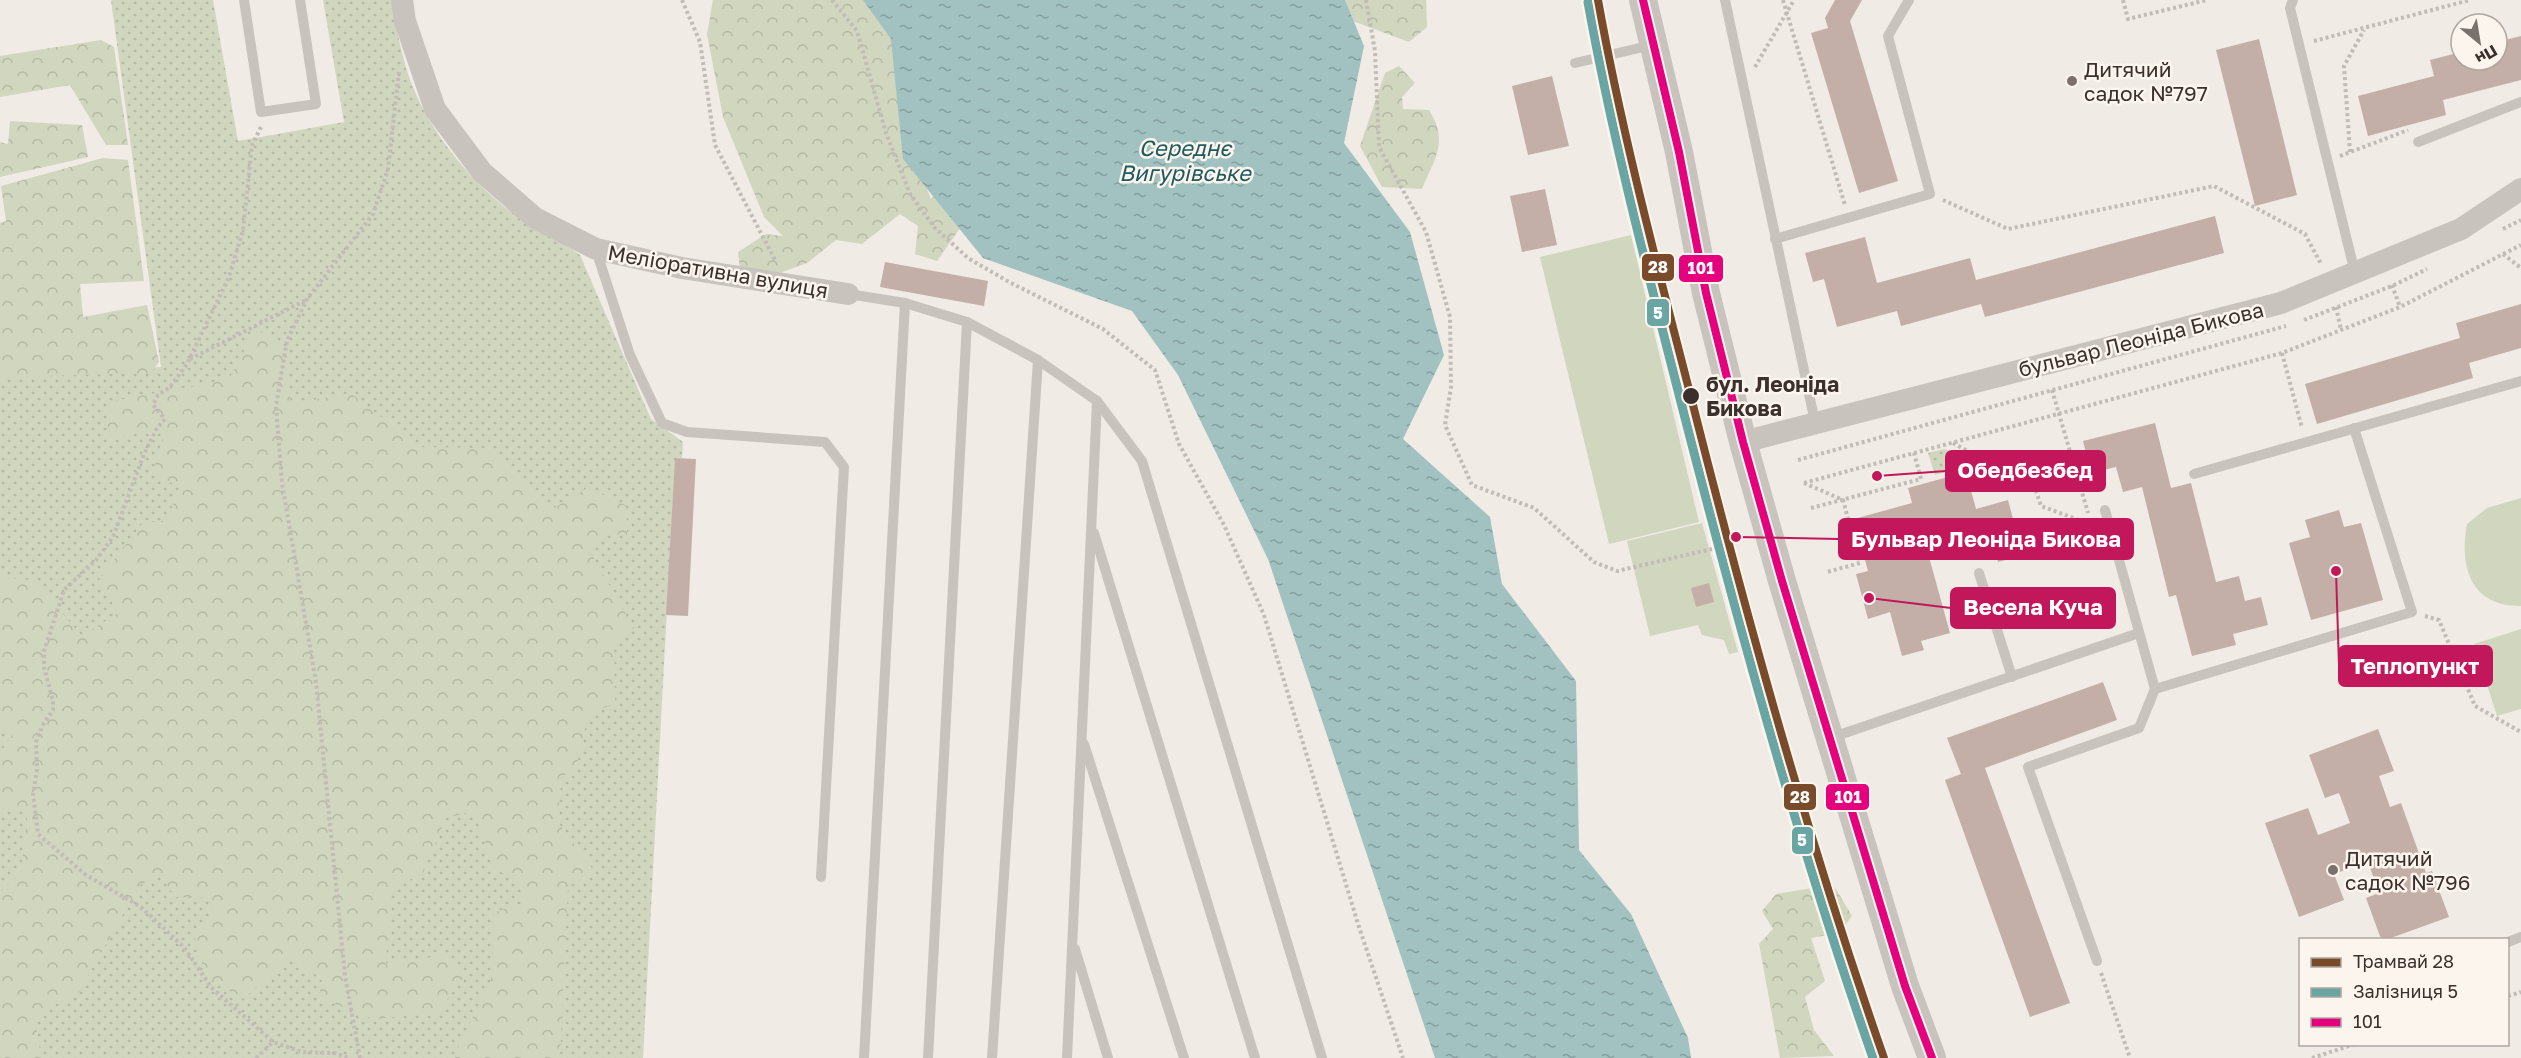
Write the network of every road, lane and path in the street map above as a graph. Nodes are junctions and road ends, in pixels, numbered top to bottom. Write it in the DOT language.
graph roads {
  1 [pos="244,0"];
  2 [pos="300,0"];
  3 [pos="402,0"];
  4 [pos="682,0"];
  5 [pos="1366,0"];
  6 [pos="1642,0"];
  7 [pos="1725,0"];
  8 [pos="1783,0"];
  9 [pos="1794,0"];
  10 [pos="1909,0"];
  11 [pos="2123,0"];
  12 [pos="2207,0"];
  13 [pos="2293,0"];
  14 [pos="2470,0"];
  15 [pos="1786,13"];
  16 [pos="2365,29"];
  17 [pos="2299,44"];
  18 [pos="1652,45"];
  19 [pos="1575,63"];
  20 [pos="400,67"];
  21 [pos="1743,88"];
  22 [pos="2521,102"];
  23 [pos="268,111"];
  24 [pos="2418,142"];
  25 [pos="2350,152"];
  26 [pos="2521,189"];
  27 [pos="1930,194"];
  28 [pos="1848,217"];
  29 [pos="1775,239"];
  30 [pos="2521,245"];
  31 [pos="596,249"];
  32 [pos="2504,254"];
  33 [pos="2521,268"];
  34 [pos="2355,273"];
  35 [pos="2327,274"];
  36 [pos="786,285"];
  37 [pos="848,294"];
  38 [pos="307,299"];
  39 [pos="905,303"];
  40 [pos="967,322"];
  41 [pos="2282,353"];
  42 [pos="189,359"];
  43 [pos="1038,360"];
  44 [pos="2045,363"];
  45 [pos="2521,381"];
  46 [pos="1097,401"];
  47 [pos="2058,414"];
  48 [pos="1815,422"];
  49 [pos="2354,428"];
  50 [pos="1743,442"];
  51 [pos="1953,442"];
  52 [pos="2306,442"];
  53 [pos="1914,453"];
  54 [pos="2193,474"];
  55 [pos="1843,500"];
  56 [pos="1810,508"];
  57 [pos="2105,510"];
  58 [pos="1091,524"];
  59 [pos="2092,525"];
  60 [pos="2112,536"];
  61 [pos="1712,549"];
  62 [pos="1827,572"];
  63 [pos="1979,573"];
  64 [pos="2412,612"];
  65 [pos="2139,633"];
  66 [pos="2012,677"];
  67 [pos="2155,689"];
  68 [pos="2521,732"];
  69 [pos="1081,735"];
  70 [pos="1830,738"];
  71 [pos="821,877"];
  72 [pos="1072,940"];
  73 [pos="2097,961"];
  74 [pos="273,1042"];
  75 [pos="2349,1046"];
  76 [pos="256,1058"];
  77 [pos="349,1058"];
  78 [pos="360,1058"];
  79 [pos="864,1058"];
  80 [pos="928,1058"];
  81 [pos="992,1058"];
  82 [pos="1067,1058"];
  83 [pos="1108,1058"];
  84 [pos="1184,1058"];
  85 [pos="1255,1058"];
  86 [pos="1322,1058"];
  87 [pos="1932,1058"];
  88 [pos="2130,1058"];
  89 [pos="2312,1058"];
  1 -- 23 [label="lane"];
  2 -- 23 [label="lane"];
  3 -- 31 [label="street, Меліоративна вулиця"];
  4 -- 36 [label="path"];
  5 -- 61 [label="path"];
  6 -- 18 [label="street"];
  7 -- 21 [label="lane"];
  8 -- 15 [label="path"];
  9 -- 15 [label="path"];
  10 -- 27 [label="lane"];
  11 -- 12 [label="path"];
  13 -- 17 [label="lane"];
  14 -- 16 [label="path"];
  15 -- 21 [label="path"];
  15 -- 28 [label="path"];
  16 -- 17 [label="path"];
  16 -- 25 [label="path"];
  17 -- 34 [label="lane"];
  18 -- 19 [label="lane"];
  18 -- 50 [label="street"];
  20 -- 38 [label="path"];
  21 -- 29 [label="lane"];
  22 -- 24 [label="lane"];
  23 -- 42 [label="path"];
  26 -- 34 [label="street, бульвар Леоніда Бикова"];
  27 -- 28 [label="lane"];
  27 -- 35 [label="path"];
  28 -- 29 [label="lane"];
  29 -- 48 [label="lane"];
  30 -- 32 [label="path"];
  31 -- 36 [label="street, Меліоративна вулиця"];
  31 -- 71 [label="lane"];
  32 -- 33 [label="path"];
  32 -- 41 [label="path"];
  34 -- 44 [label="street, бульвар Леоніда Бикова"];
  36 -- 37 [label="street, Меліоративна вулиця"];
  37 -- 39 [label="lane"];
  38 -- 42 [label="path"];
  38 -- 78 [label="path"];
  39 -- 40 [label="lane"];
  39 -- 79 [label="lane"];
  40 -- 43 [label="lane"];
  40 -- 80 [label="lane"];
  41 -- 47 [label="path"];
  41 -- 52 [label="path"];
  42 -- 74 [label="path"];
  43 -- 46 [label="lane"];
  43 -- 81 [label="lane"];
  44 -- 47 [label="path"];
  44 -- 48 [label="street, бульвар Леоніда Бикова"];
  45 -- 49 [label="lane"];
  46 -- 58 [label="lane"];
  46 -- 86 [label="lane"];
  47 -- 51 [label="path"];
  47 -- 59 [label="path"];
  48 -- 50 [label="street, бульвар Леоніда Бикова"];
  49 -- 52 [label="lane"];
  49 -- 64 [label="lane"];
  50 -- 70 [label="street"];
  51 -- 53 [label="path"];
  51 -- 59 [label="path"];
  52 -- 54 [label="lane"];
  53 -- 55 [label="path"];
  53 -- 55 [label="path"];
  55 -- 56 [label="path"];
  55 -- 62 [label="path"];
  57 -- 60 [label="lane"];
  58 -- 69 [label="lane"];
  58 -- 85 [label="lane"];
  59 -- 60 [label="path"];
  60 -- 65 [label="lane"];
  63 -- 66 [label="lane"];
  64 -- 67 [label="lane"];
  64 -- 68 [label="path"];
  65 -- 66 [label="lane"];
  65 -- 67 [label="lane"];
  66 -- 70 [label="lane"];
  67 -- 73 [label="lane"];
  69 -- 72 [label="lane"];
  69 -- 84 [label="lane"];
  70 -- 87 [label="street"];
  72 -- 82 [label="lane"];
  72 -- 83 [label="lane"];
  73 -- 88 [label="path"];
  74 -- 76 [label="path"];
  74 -- 77 [label="path"];
  75 -- 89 [label="path"];
}
